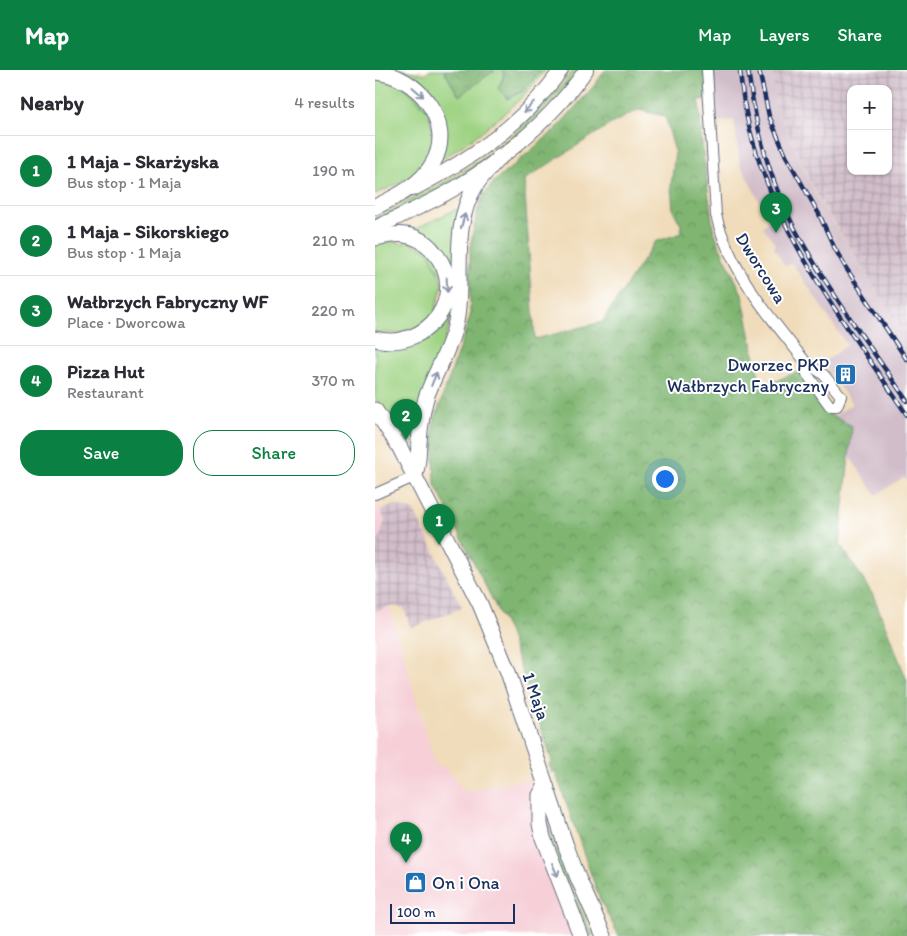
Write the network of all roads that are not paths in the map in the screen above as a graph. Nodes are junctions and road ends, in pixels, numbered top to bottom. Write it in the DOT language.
graph roads {
  1 [pos="561,70"];
  2 [pos="586,70"];
  3 [pos="707,70"];
  4 [pos="375,72"];
  5 [pos="500,156"];
  6 [pos="401,195"];
  7 [pos="375,207"];
  8 [pos="375,228"];
  9 [pos="375,238"];
  10 [pos="375,339"];
  11 [pos="805,361"];
  12 [pos="375,410"];
  13 [pos="375,424"];
  14 [pos="414,477"];
  15 [pos="375,494"];
  16 [pos="546,786"];
  17 [pos="581,936"];
  18 [pos="604,936"];
  1 -- 6 [label="main road, one-way"];
  2 -- 5 [label="main road"];
  3 -- 11 [label="street, Dworcowa"];
  4 -- 6 [label="main road, one-way"];
  5 -- 8 [label="main road"];
  14 -- 5 [label="main road, one-way"];
  6 -- 7 [label="main road"];
  9 -- 10 [label="main road, one-way"];
  11 -- 11 [label="street, Dworcowa"];
  12 -- 14 [label="main road, 1 Maja"];
  13 -- 14 [label="main road, 1 Maja"];
  14 -- 15 [label="street"];
  14 -- 16 [label="main road, 1 Maja"];
  16 -- 17 [label="main road, one-way"];
  16 -- 18 [label="main road, 1 Maja"];
}
